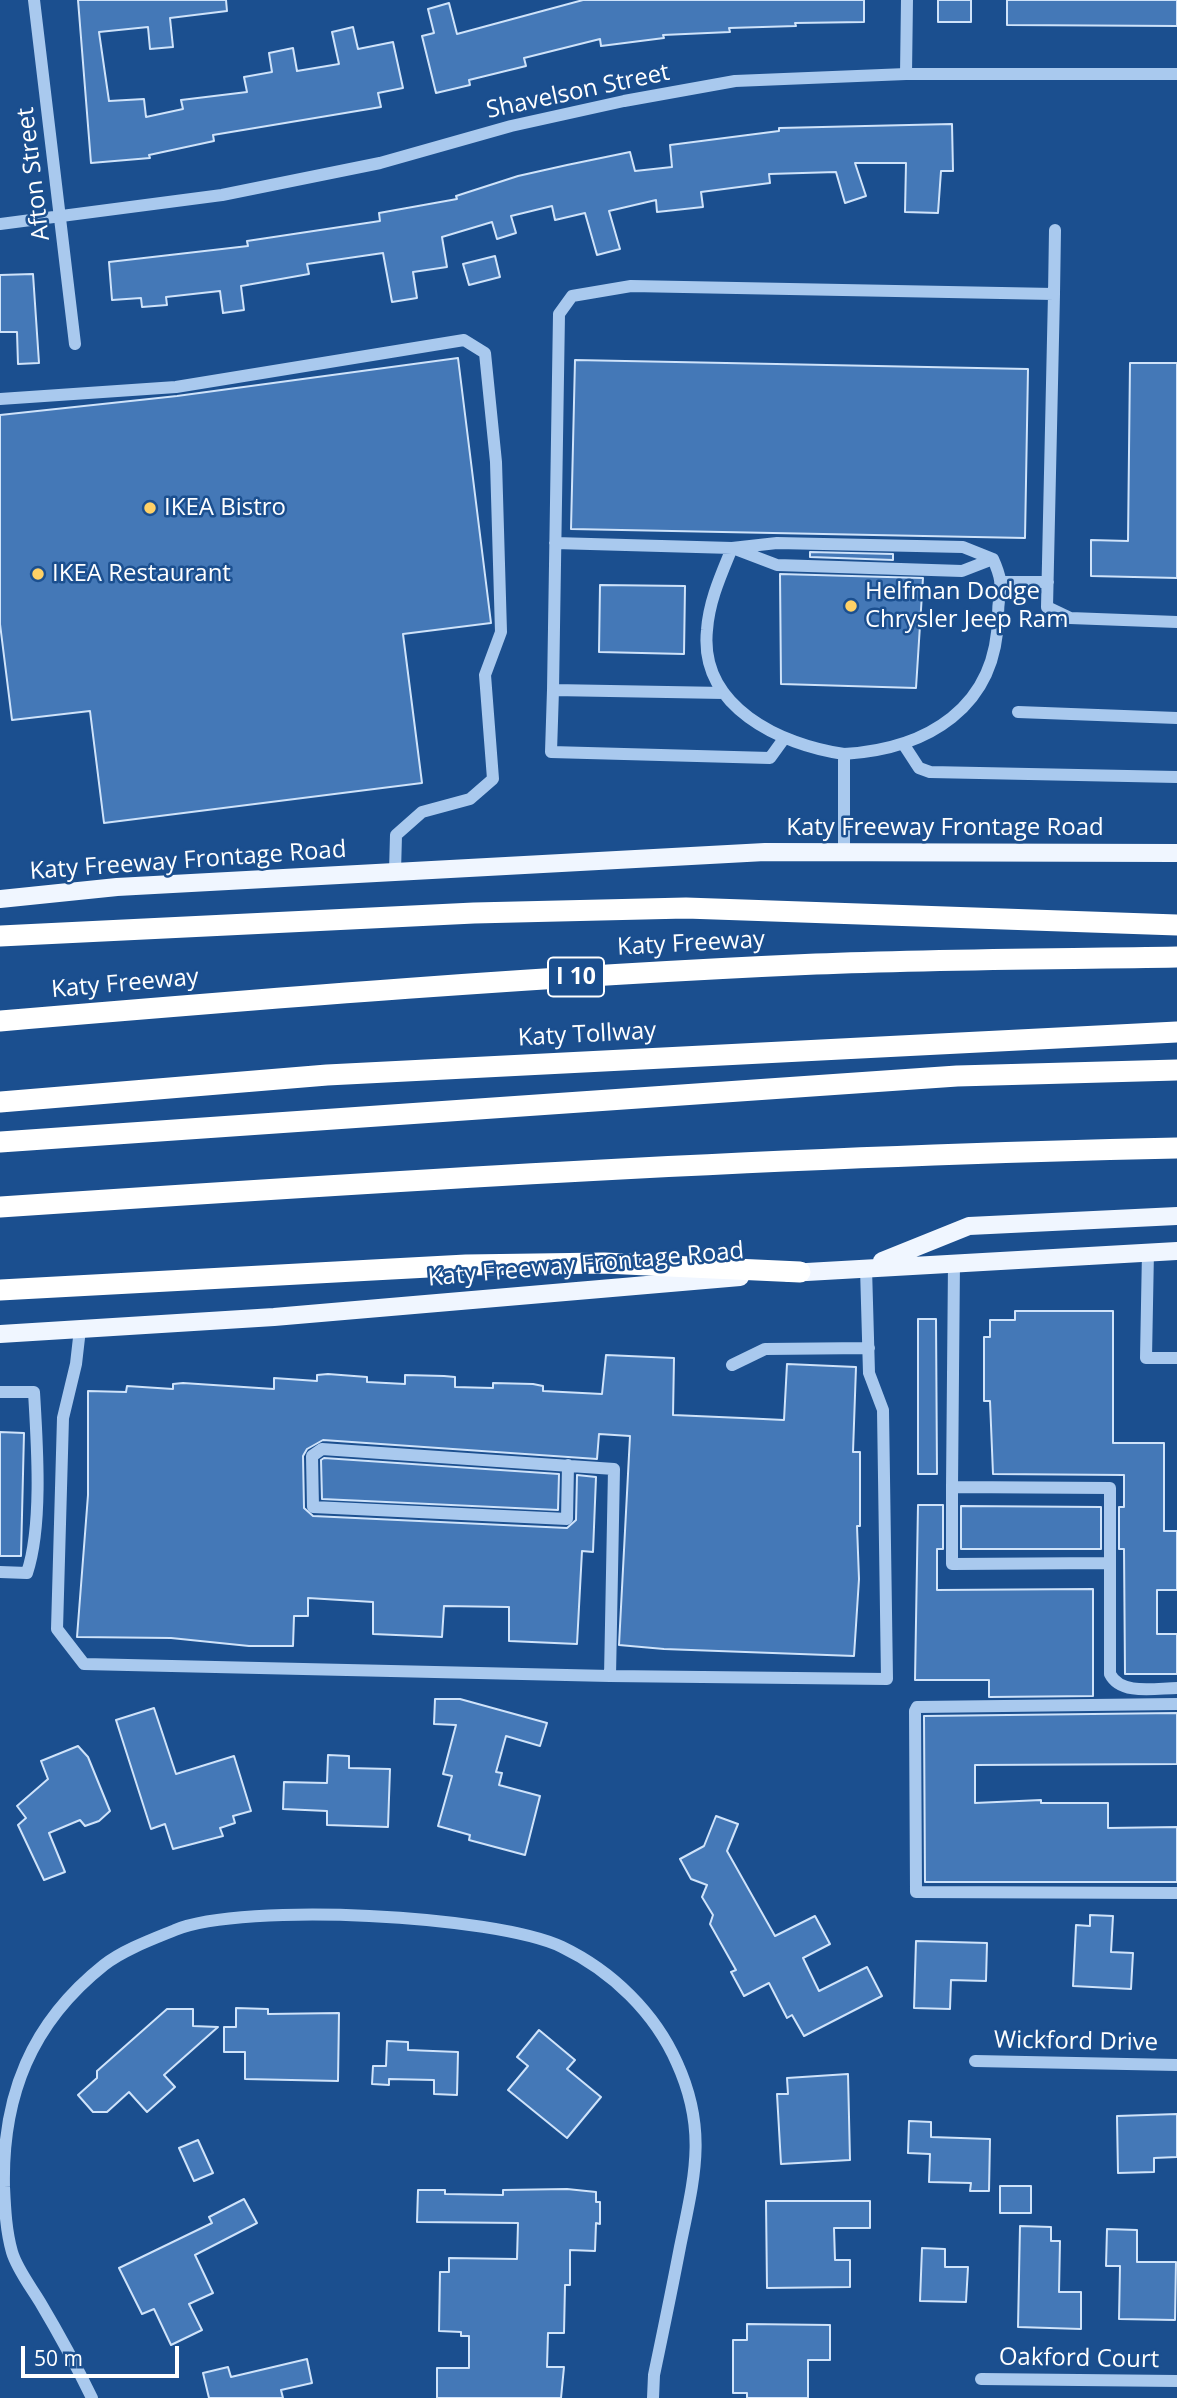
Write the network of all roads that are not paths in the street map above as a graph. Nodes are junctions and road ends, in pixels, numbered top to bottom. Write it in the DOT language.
graph roads {
  1 [pos="34,0"];
  2 [pos="906,0"];
  3 [pos="906,74"];
  4 [pos="1176,76"];
  5 [pos="60,216"];
  6 [pos="0,223"];
  7 [pos="1055,230"];
  8 [pos="1054,294"];
  9 [pos="75,344"];
  10 [pos="0,399"];
  11 [pos="555,543"];
  12 [pos="732,548"];
  13 [pos="992,559"];
  14 [pos="1003,582"];
  15 [pos="1048,582"];
  16 [pos="1177,622"];
  17 [pos="553,690"];
  18 [pos="724,693"];
  19 [pos="1018,712"];
  20 [pos="1177,718"];
  21 [pos="783,740"];
  22 [pos="904,745"];
  23 [pos="844,754"];
  24 [pos="1177,776"];
  25 [pos="844,852"];
  26 [pos="1174,855"];
  27 [pos="395,872"];
  28 [pos="0,899"];
  29 [pos="1177,925"];
  30 [pos="0,936"];
  31 [pos="1177,957"];
  32 [pos="0,1021"];
  33 [pos="1177,1032"];
  34 [pos="1149,1039"];
  35 [pos="1177,1045"];
  36 [pos="1177,1070"];
  37 [pos="0,1102"];
  38 [pos="0,1142"];
  39 [pos="1177,1148"];
  40 [pos="0,1207"];
  41 [pos="1177,1216"];
  42 [pos="1148,1251"];
  43 [pos="1177,1251"];
  44 [pos="954,1262"];
  45 [pos="866,1268"];
  46 [pos="800,1272"];
  47 [pos="0,1290"];
  48 [pos="80,1329"];
  49 [pos="0,1334"];
  50 [pos="869,1348"];
  51 [pos="1177,1358"];
  52 [pos="732,1365"];
  53 [pos="0,1392"];
  54 [pos="568,1465"];
  55 [pos="952,1487"];
  56 [pos="1110,1563"];
  57 [pos="0,1572"];
  58 [pos="610,1676"];
  59 [pos="1177,1688"];
  60 [pos="1177,1704"];
  61 [pos="1177,1893"];
  62 [pos="975,2061"];
  63 [pos="1177,2065"];
  64 [pos="981,2379"];
  65 [pos="1177,2381"];
  66 [pos="92,2398"];
  67 [pos="653,2398"];
  1 -- 5 [label="street, Afton Street"];
  2 -- 3 [label="street"];
  3 -- 4 [label="street, Shavelson Street"];
  3 -- 5 [label="street, Shavelson Street"];
  5 -- 6 [label="street, Shavelson Street"];
  5 -- 9 [label="street, Afton Street"];
  7 -- 8 [label="street"];
  8 -- 11 [label="street"];
  8 -- 15 [label="street"];
  10 -- 27 [label="street"];
  11 -- 12 [label="street"];
  11 -- 17 [label="street"];
  12 -- 13 [label="street"];
  12 -- 13 [label="street"];
  12 -- 18 [label="street"];
  13 -- 14 [label="street"];
  14 -- 15 [label="street"];
  14 -- 22 [label="street"];
  15 -- 16 [label="street"];
  17 -- 18 [label="street"];
  17 -- 21 [label="street"];
  18 -- 21 [label="street"];
  19 -- 20 [label="street"];
  21 -- 23 [label="street"];
  22 -- 23 [label="street"];
  22 -- 24 [label="street"];
  23 -- 25 [label="street"];
  25 -- 26 [label="main road, Katy Freeway Frontage Road"];
  25 -- 27 [label="main road, Katy Freeway Frontage Road"];
  27 -- 28 [label="main road, Katy Freeway Frontage Road"];
  29 -- 30 [label="highway"];
  31 -- 32 [label="highway, Katy Freeway / I 10"];
  33 -- 34 [label="highway"];
  34 -- 35 [label="highway"];
  34 -- 37 [label="highway, Katy Tollway"];
  36 -- 38 [label="highway"];
  39 -- 40 [label="highway"];
  41 -- 45 [label="main road"];
  42 -- 43 [label="main road, Katy Freeway Frontage Road"];
  42 -- 44 [label="main road, Katy Freeway Frontage Road"];
  42 -- 51 [label="street"];
  44 -- 45 [label="main road, Katy Freeway Frontage Road"];
  44 -- 55 [label="street"];
  45 -- 46 [label="main road, Katy Freeway Frontage Road"];
  45 -- 50 [label="street"];
  46 -- 47 [label="highway"];
  46 -- 48 [label="main road, Katy Freeway Frontage Road"];
  48 -- 49 [label="main road, Katy Freeway Frontage Road"];
  48 -- 58 [label="street"];
  50 -- 52 [label="street"];
  50 -- 58 [label="street"];
  53 -- 57 [label="street"];
  54 -- 54 [label="street"];
  54 -- 58 [label="street"];
  55 -- 56 [label="street"];
  55 -- 56 [label="street"];
  56 -- 59 [label="street"];
  60 -- 61 [label="street"];
  62 -- 63 [label="street, Wickford Drive"];
  64 -- 65 [label="street, Oakford Court"];
  66 -- 67 [label="street"];
}
